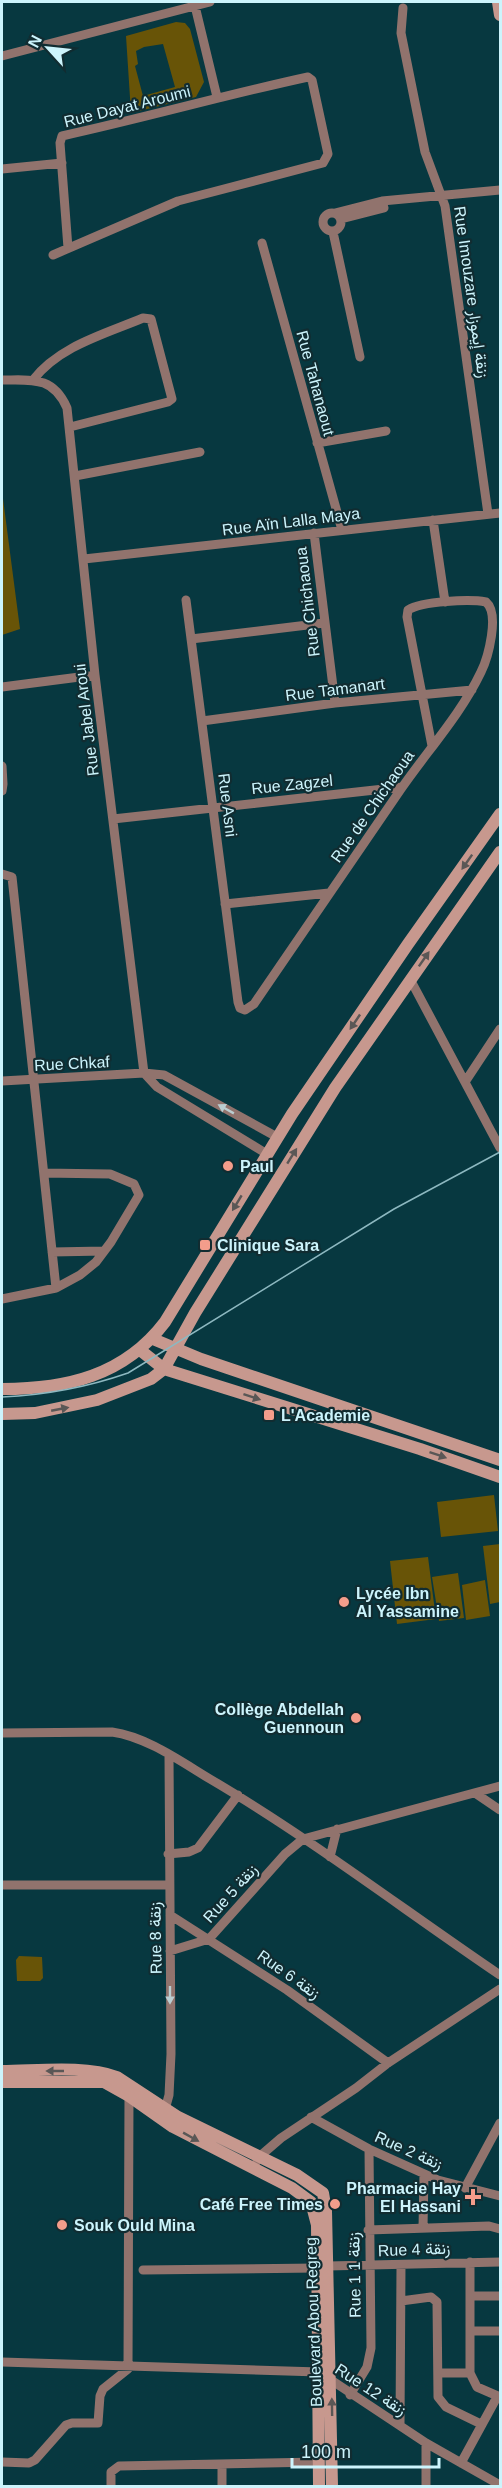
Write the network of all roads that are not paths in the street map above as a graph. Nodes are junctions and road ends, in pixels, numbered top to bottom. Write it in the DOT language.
graph roads {
  1 [pos="208,2"];
  2 [pos="498,2"];
  3 [pos="195,6"];
  4 [pos="403,8"];
  5 [pos="501,15"];
  6 [pos="2,56"];
  7 [pos="218,98"];
  8 [pos="62,163"];
  9 [pos="2,169"];
  10 [pos="501,190"];
  11 [pos="442,195"];
  12 [pos="338,216"];
  13 [pos="333,232"];
  14 [pos="262,243"];
  15 [pos="68,248"];
  16 [pos="53,255"];
  17 [pos="360,357"];
  18 [pos="2,380"];
  19 [pos="33,380"];
  20 [pos="70,427"];
  21 [pos="386,431"];
  22 [pos="317,443"];
  23 [pos="200,452"];
  24 [pos="75,476"];
  25 [pos="501,513"];
  26 [pos="488,514"];
  27 [pos="433,520"];
  28 [pos="342,530"];
  29 [pos="314,533"];
  30 [pos="84,559"];
  31 [pos="186,600"];
  32 [pos="444,603"];
  33 [pos="324,622"];
  34 [pos="191,639"];
  35 [pos="95,675"];
  36 [pos="2,687"];
  37 [pos="472,690"];
  38 [pos="423,694"];
  39 [pos="335,703"];
  40 [pos="202,721"];
  41 [pos="432,746"];
  42 [pos="2,766"];
  43 [pos="402,788"];
  44 [pos="2,790"];
  45 [pos="213,807"];
  46 [pos="501,814"];
  47 [pos="113,819"];
  48 [pos="501,852"];
  49 [pos="2,874"];
  50 [pos="329,893"];
  51 [pos="225,904"];
  52 [pos="410,979"];
  53 [pos="245,1010"];
  54 [pos="501,1029"];
  55 [pos="144,1073"];
  56 [pos="33,1080"];
  57 [pos="2,1082"];
  58 [pos="465,1082"];
  59 [pos="277,1137"];
  60 [pos="501,1148"];
  61 [pos="267,1154"];
  62 [pos="44,1173"];
  63 [pos="104,1251"];
  64 [pos="52,1252"];
  65 [pos="56,1288"];
  66 [pos="2,1299"];
  67 [pos="153,1339"];
  68 [pos="174,1349"];
  69 [pos="140,1350"];
  70 [pos="164,1369"];
  71 [pos="2,1389"];
  72 [pos="2,1414"];
  73 [pos="501,1460"];
  74 [pos="501,1477"];
  75 [pos="2,1733"];
  76 [pos="169,1756"];
  77 [pos="501,1786"];
  78 [pos="475,1793"];
  79 [pos="238,1795"];
  80 [pos="501,1810"];
  81 [pos="337,1829"];
  82 [pos="303,1839"];
  83 [pos="168,1854"];
  84 [pos="330,1857"];
  85 [pos="2,1885"];
  86 [pos="169,1885"];
  87 [pos="170,1916"];
  88 [pos="209,1939"];
  89 [pos="170,1951"];
  90 [pos="501,1975"];
  91 [pos="501,1989"];
  92 [pos="388,2063"];
  93 [pos="2,2071"];
  94 [pos="2,2082"];
  95 [pos="129,2096"];
  96 [pos="164,2114"];
  97 [pos="311,2117"];
  98 [pos="501,2123"];
  99 [pos="369,2149"];
  100 [pos="259,2157"];
  101 [pos="253,2169"];
  102 [pos="424,2174"];
  103 [pos="465,2188"];
  104 [pos="501,2196"];
  105 [pos="423,2228"];
  106 [pos="501,2229"];
  107 [pos="368,2230"];
  108 [pos="470,2262"];
  109 [pos="501,2262"];
  110 [pos="369,2265"];
  111 [pos="401,2266"];
  112 [pos="322,2267"];
  113 [pos="143,2270"];
  114 [pos="471,2296"];
  115 [pos="501,2296"];
  116 [pos="401,2301"];
  117 [pos="470,2331"];
  118 [pos="501,2331"];
  119 [pos="2,2362"];
  120 [pos="129,2367"];
  121 [pos="319,2373"];
  122 [pos="438,2373"];
  123 [pos="470,2373"];
  124 [pos="331,2382"];
  125 [pos="350,2395"];
  126 [pos="499,2397"];
  127 [pos="481,2424"];
  128 [pos="400,2425"];
  129 [pos="426,2443"];
  130 [pos="2,2462"];
  131 [pos="319,2462"];
  132 [pos="461,2463"];
  133 [pos="222,2464"];
  134 [pos="501,2486"];
  135 [pos="111,2487"];
  136 [pos="222,2487"];
  137 [pos="319,2487"];
  138 [pos="332,2487"];
  139 [pos="426,2487"];
  1 -- 3 [label="street"];
  2 -- 5 [label="main road"];
  3 -- 6 [label="street"];
  3 -- 7 [label="street"];
  4 -- 11 [label="street, Rue Imouzare زنقة إيموزار"];
  7 -- 8 [label="street, Rue Dayat Aroumi"];
  7 -- 15 [label="street, Rue Dayat Aroumi"];
  8 -- 9 [label="street"];
  8 -- 15 [label="street, Rue Dayat Aroumi"];
  10 -- 11 [label="street"];
  11 -- 12 [label="street"];
  11 -- 26 [label="street, Rue Imouzare زنقة إيموزار"];
  12 -- 13 [label="street"];
  12 -- 13 [label="street"];
  13 -- 17 [label="street"];
  14 -- 22 [label="street, Rue Tahanaout"];
  15 -- 16 [label="street"];
  18 -- 19 [label="street"];
  19 -- 20 [label="street, Rue Jabel Aroui"];
  19 -- 20 [label="street"];
  20 -- 24 [label="street, Rue Jabel Aroui"];
  21 -- 22 [label="street"];
  22 -- 28 [label="street, Rue Tahanaout"];
  23 -- 24 [label="street"];
  24 -- 30 [label="street, Rue Jabel Aroui"];
  25 -- 26 [label="street, Rue Aïn Lalla Maya"];
  26 -- 27 [label="street, Rue Aïn Lalla Maya"];
  27 -- 28 [label="street, Rue Aïn Lalla Maya"];
  27 -- 32 [label="street"];
  28 -- 29 [label="street, Rue Aïn Lalla Maya"];
  29 -- 30 [label="street, Rue Aïn Lalla Maya"];
  29 -- 33 [label="street, Rue Chichaoua"];
  30 -- 35 [label="street, Rue Jabel Aroui"];
  31 -- 34 [label="street, Rue Asni"];
  32 -- 37 [label="street, Rue de Chichaoua"];
  32 -- 38 [label="street"];
  33 -- 34 [label="street"];
  33 -- 39 [label="street, Rue Chichaoua"];
  34 -- 40 [label="street, Rue Asni"];
  35 -- 36 [label="street"];
  35 -- 47 [label="street, Rue Jabel Aroui"];
  37 -- 38 [label="street, Rue Tamanart"];
  37 -- 41 [label="street, Rue de Chichaoua"];
  38 -- 39 [label="street, Rue Tamanart"];
  38 -- 41 [label="street"];
  39 -- 40 [label="street, Rue Tamanart"];
  40 -- 45 [label="street, Rue Asni"];
  41 -- 43 [label="street, Rue de Chichaoua"];
  42 -- 44 [label="street"];
  43 -- 45 [label="street, Rue Zagzel"];
  43 -- 50 [label="street, Rue de Chichaoua"];
  45 -- 47 [label="street, Rue Zagzel"];
  45 -- 51 [label="street, Rue Asni"];
  46 -- 59 [label="main road, one-way"];
  47 -- 55 [label="street, Rue Jabel Aroui"];
  52 -- 48 [label="main road, one-way"];
  49 -- 56 [label="street"];
  50 -- 51 [label="street"];
  50 -- 53 [label="street, Rue de Chichaoua"];
  51 -- 53 [label="street, Rue Asni"];
  52 -- 58 [label="street"];
  68 -- 52 [label="main road, one-way"];
  54 -- 58 [label="street"];
  55 -- 56 [label="street, Rue Chkaf"];
  59 -- 55 [label="street, Rue Chkaf, one-way"];
  55 -- 61 [label="street"];
  56 -- 57 [label="street, Rue Chkaf"];
  56 -- 62 [label="street"];
  58 -- 60 [label="street"];
  59 -- 61 [label="main road"];
  61 -- 67 [label="main road, one-way"];
  62 -- 63 [label="street"];
  62 -- 64 [label="street"];
  63 -- 64 [label="street"];
  63 -- 65 [label="street"];
  64 -- 65 [label="street"];
  65 -- 66 [label="street"];
  67 -- 68 [label="main road"];
  67 -- 69 [label="main road"];
  68 -- 70 [label="main road"];
  68 -- 73 [label="main road"];
  69 -- 70 [label="main road"];
  69 -- 71 [label="main road"];
  72 -- 70 [label="main road, one-way"];
  70 -- 74 [label="main road, one-way"];
  75 -- 76 [label="street"];
  76 -- 79 [label="street"];
  76 -- 83 [label="street, Rue 8 زنقة"];
  77 -- 78 [label="street"];
  78 -- 80 [label="street"];
  78 -- 81 [label="street"];
  79 -- 82 [label="street"];
  79 -- 83 [label="street"];
  81 -- 82 [label="street"];
  81 -- 84 [label="street"];
  82 -- 84 [label="street"];
  82 -- 88 [label="street, Rue 5 زنقة"];
  83 -- 86 [label="street, Rue 8 زنقة"];
  84 -- 90 [label="street"];
  85 -- 86 [label="street"];
  86 -- 87 [label="street, Rue 8 زنقة"];
  87 -- 88 [label="street, Rue 6 زنقة"];
  87 -- 89 [label="street, Rue 8 زنقة"];
  88 -- 89 [label="street, Rue 5 زنقة"];
  88 -- 92 [label="street, Rue 6 زنقة"];
  89 -- 96 [label="street, Rue 8 زنقة, one-way"];
  91 -- 92 [label="street"];
  92 -- 97 [label="street"];
  96 -- 93 [label="main road, one-way"];
  94 -- 95 [label="main road"];
  95 -- 96 [label="main road"];
  95 -- 120 [label="street"];
  96 -- 100 [label="main road"];
  96 -- 101 [label="main road, one-way"];
  97 -- 99 [label="street, Rue 2 زنقة"];
  97 -- 100 [label="street"];
  98 -- 103 [label="street"];
  99 -- 102 [label="street, Rue 2 زنقة"];
  99 -- 107 [label="street, Rue 1 زنقة 1"];
  100 -- 101 [label="street"];
  100 -- 112 [label="main road, Boulevard Abou Regreg"];
  101 -- 112 [label="main road"];
  102 -- 103 [label="street, Rue 2 زنقة"];
  102 -- 105 [label="street"];
  103 -- 104 [label="street, Rue 2 زنقة"];
  105 -- 106 [label="street"];
  105 -- 107 [label="street"];
  107 -- 110 [label="street, Rue 1 زنقة 1"];
  108 -- 109 [label="street, Rue 4 زنقة"];
  108 -- 111 [label="street, Rue 4 زنقة"];
  108 -- 114 [label="street"];
  110 -- 111 [label="street, Rue 4 زنقة"];
  110 -- 112 [label="street, Rue 4 زنقة"];
  110 -- 125 [label="street, Rue 1 زنقة 1"];
  111 -- 116 [label="street"];
  112 -- 113 [label="street, Rue 4 زنقة"];
  112 -- 121 [label="main road"];
  112 -- 124 [label="main road, Boulevard Abou Regreg"];
  114 -- 115 [label="street"];
  114 -- 117 [label="street"];
  116 -- 122 [label="street"];
  116 -- 128 [label="street"];
  117 -- 118 [label="street"];
  117 -- 123 [label="street"];
  119 -- 120 [label="street"];
  120 -- 121 [label="street"];
  120 -- 130 [label="street"];
  121 -- 124 [label="street, Rue 12 زنقة"];
  121 -- 131 [label="main road"];
  122 -- 123 [label="street"];
  122 -- 127 [label="street"];
  123 -- 126 [label="street"];
  124 -- 125 [label="street, Rue 12 زنقة"];
  138 -- 124 [label="main road, Boulevard Abou Regreg, one-way"];
  125 -- 128 [label="street, Rue 12 زنقة"];
  126 -- 127 [label="street"];
  127 -- 132 [label="street"];
  128 -- 129 [label="street, Rue 12 زنقة"];
  129 -- 132 [label="street, Rue 12 زنقة"];
  129 -- 139 [label="street"];
  131 -- 133 [label="street"];
  131 -- 137 [label="main road"];
  132 -- 134 [label="street, Rue 12 زنقة"];
  133 -- 135 [label="street"];
  133 -- 136 [label="street"];
}
